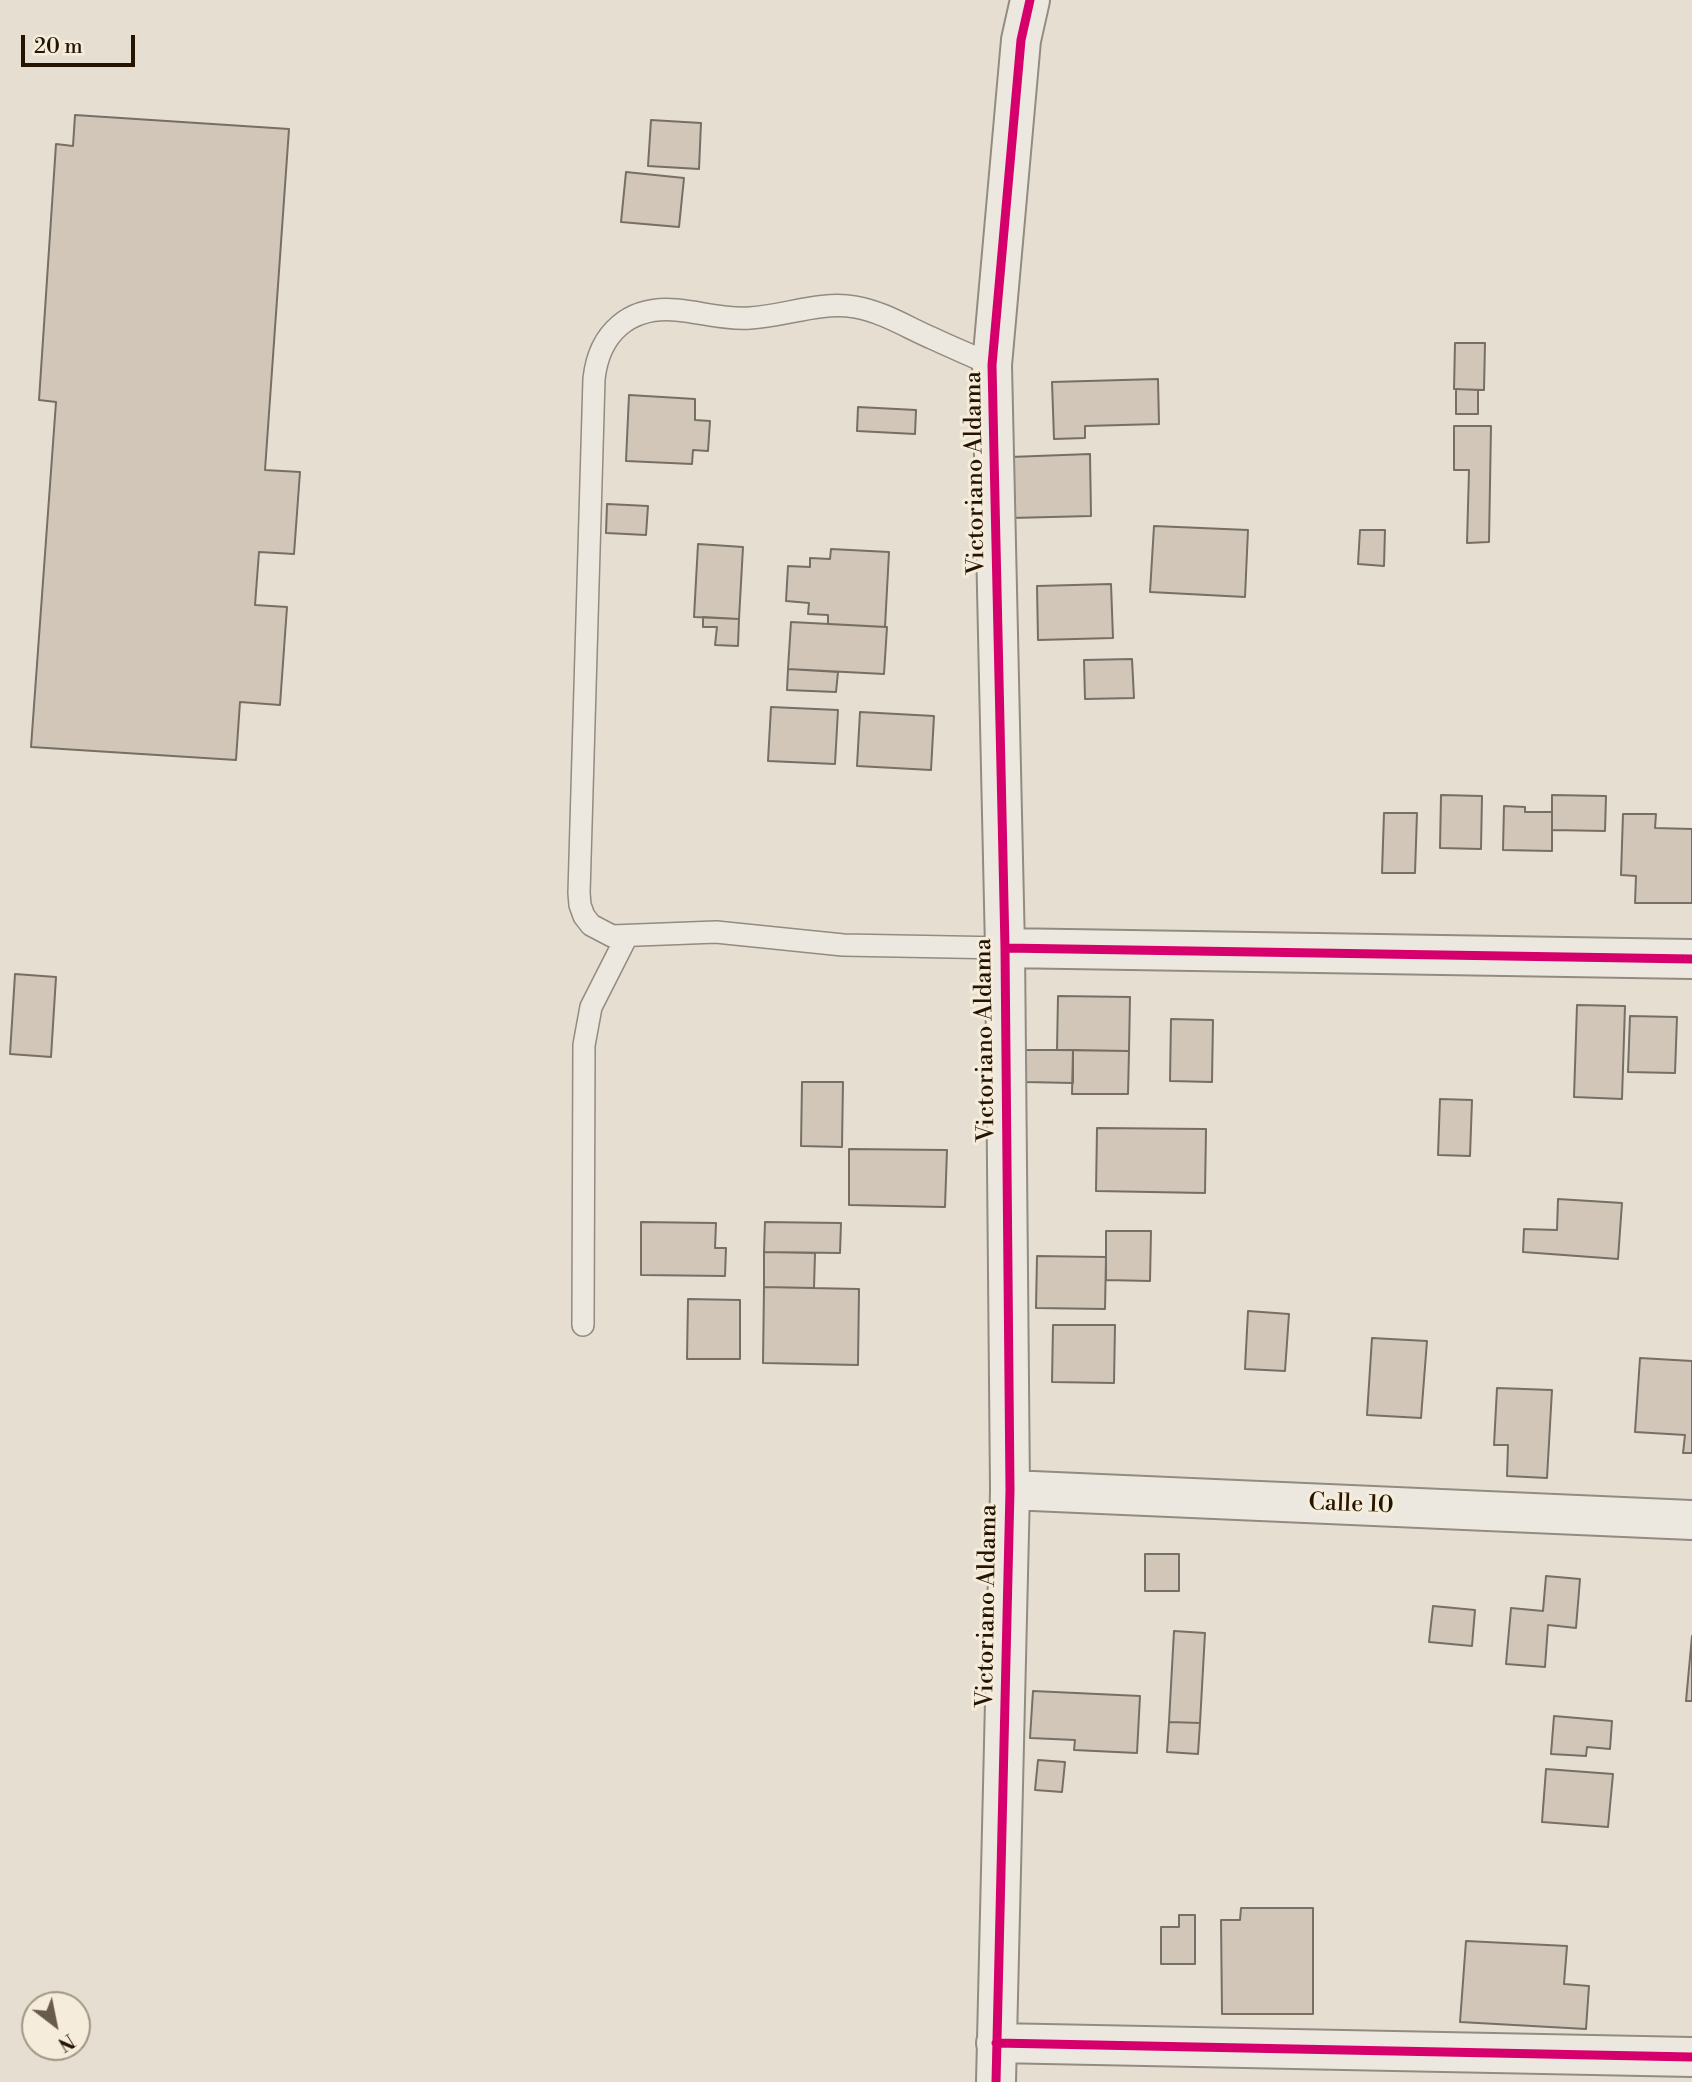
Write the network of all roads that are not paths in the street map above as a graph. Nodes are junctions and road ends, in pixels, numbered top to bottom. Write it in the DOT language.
graph roads {
  1 [pos="1030,0"];
  2 [pos="992,365"];
  3 [pos="627,936"];
  4 [pos="1005,948"];
  5 [pos="1692,959"];
  6 [pos="583,1325"];
  7 [pos="1010,1490"];
  8 [pos="1692,1520"];
  9 [pos="996,2043"];
  10 [pos="1692,2057"];
  11 [pos="996,2082"];
  1 -- 2 [label="street, Victoriano Aldama"];
  2 -- 3 [label="lane"];
  2 -- 4 [label="street, Victoriano Aldama"];
  3 -- 4 [label="lane"];
  3 -- 6 [label="lane"];
  4 -- 5 [label="street"];
  4 -- 7 [label="street, Victoriano Aldama"];
  7 -- 8 [label="street, Calle 10"];
  7 -- 9 [label="street, Victoriano Aldama"];
  9 -- 10 [label="street"];
  9 -- 11 [label="street, Victoriano Aldama"];
}
